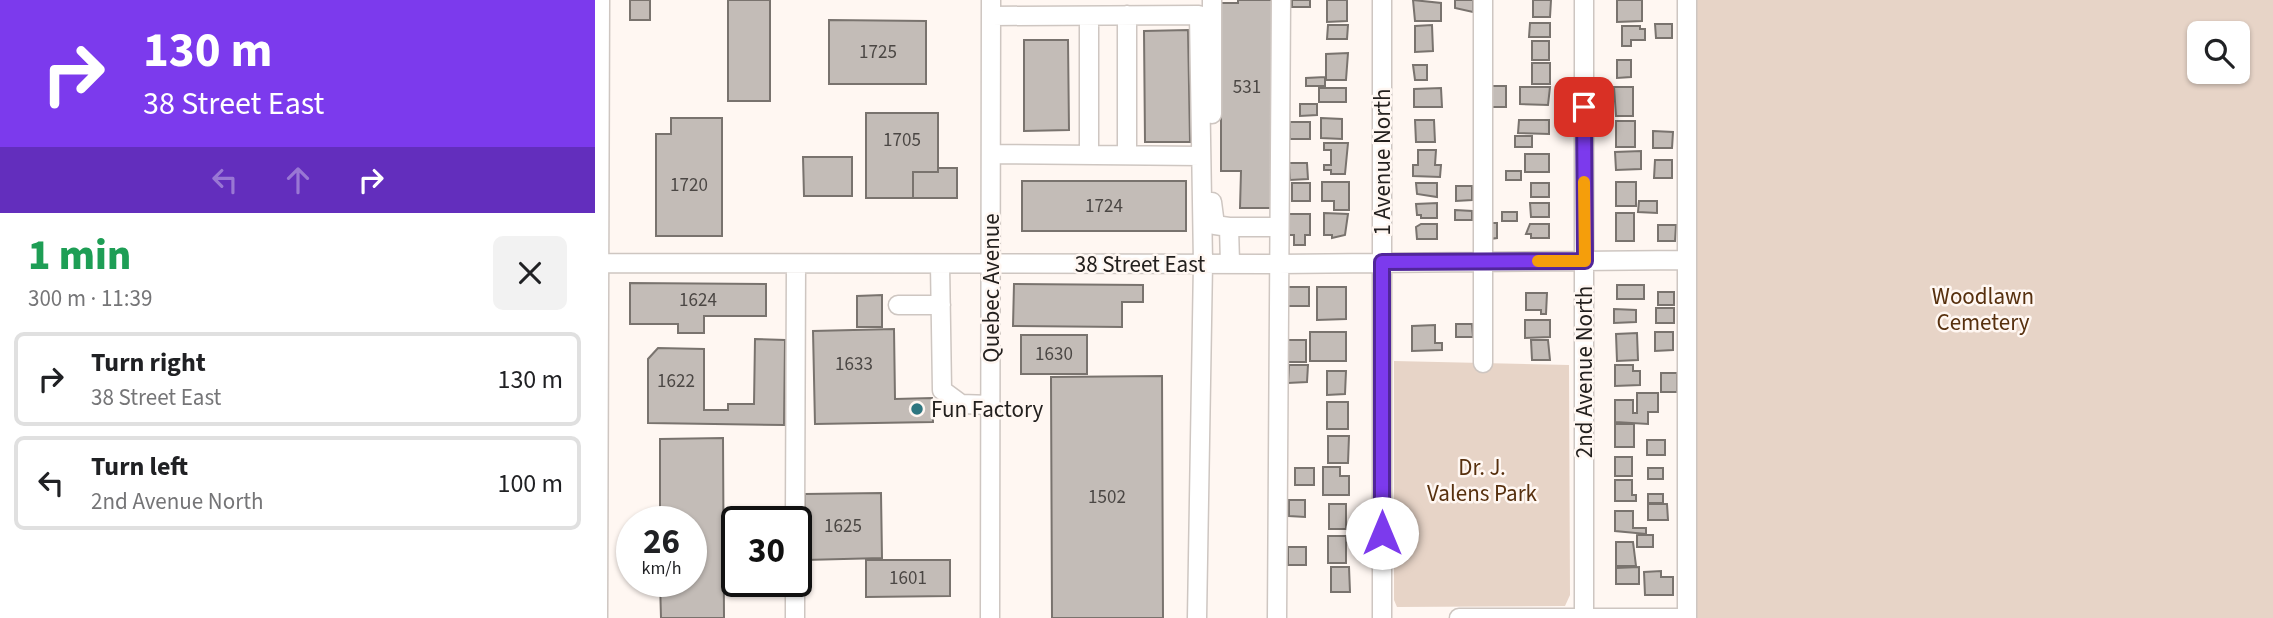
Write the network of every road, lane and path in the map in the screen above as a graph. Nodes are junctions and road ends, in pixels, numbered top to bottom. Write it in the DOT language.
graph roads {
  1 [pos="600,0"];
  2 [pos="1212,0"];
  3 [pos="1281,0"];
  4 [pos="1382,0"];
  5 [pos="1483,0"];
  6 [pos="1584,0"];
  7 [pos="1687,0"];
  8 [pos="1199,7"];
  9 [pos="991,8"];
  10 [pos="1127,15"];
  11 [pos="1089,16"];
  12 [pos="991,155"];
  13 [pos="1089,155"];
  14 [pos="1127,155"];
  15 [pos="1201,156"];
  16 [pos="1229,227"];
  17 [pos="1278,227"];
  18 [pos="1685,260"];
  19 [pos="1585,261"];
  20 [pos="1382,262"];
  21 [pos="1483,262"];
  22 [pos="597,263"];
  23 [pos="1203,263"];
  24 [pos="1230,263"];
  25 [pos="796,264"];
  26 [pos="940,264"];
  27 [pos="992,264"];
  28 [pos="1278,264"];
  29 [pos="898,305"];
  30 [pos="941,305"];
  31 [pos="1483,363"];
  32 [pos="991,405"];
  33 [pos="796,506"];
  34 [pos="795,597"];
  35 [pos="1584,617"];
  36 [pos="599,618"];
  37 [pos="795,618"];
  38 [pos="990,618"];
  39 [pos="1197,618"];
  40 [pos="1277,618"];
  41 [pos="1382,618"];
  42 [pos="1459,618"];
  43 [pos="1484,618"];
  44 [pos="1687,618"];
  1 -- 22 [label="street"];
  2 -- 16 [label="street"];
  3 -- 17 [label="street"];
  4 -- 20 [label="street, 1 Avenue North"];
  5 -- 21 [label="street"];
  6 -- 19 [label="street, 2nd Avenue North"];
  7 -- 18 [label="street"];
  8 -- 10 [label="street"];
  8 -- 15 [label="street"];
  9 -- 11 [label="street"];
  9 -- 12 [label="street, Quebec Avenue"];
  10 -- 11 [label="street"];
  10 -- 14 [label="street"];
  11 -- 13 [label="street"];
  12 -- 13 [label="street"];
  12 -- 27 [label="street, Quebec Avenue"];
  13 -- 14 [label="street"];
  14 -- 15 [label="street"];
  15 -- 23 [label="street"];
  16 -- 17 [label="street"];
  16 -- 24 [label="street"];
  17 -- 28 [label="street"];
  18 -- 19 [label="street, 38 Street East"];
  18 -- 44 [label="street"];
  19 -- 21 [label="street, 38 Street East"];
  19 -- 35 [label="street, 2nd Avenue North"];
  20 -- 21 [label="street, 38 Street East"];
  20 -- 28 [label="street, 38 Street East"];
  20 -- 41 [label="street, 1 Avenue North"];
  21 -- 31 [label="street"];
  22 -- 25 [label="street, 38 Street East"];
  22 -- 36 [label="street"];
  23 -- 24 [label="street, 38 Street East"];
  23 -- 27 [label="street, 38 Street East"];
  23 -- 39 [label="street"];
  24 -- 28 [label="street, 38 Street East"];
  25 -- 26 [label="street, 38 Street East"];
  25 -- 33 [label="street"];
  26 -- 27 [label="street, 38 Street East"];
  26 -- 30 [label="street"];
  27 -- 32 [label="street, Quebec Avenue"];
  28 -- 40 [label="street"];
  29 -- 30 [label="street"];
  30 -- 32 [label="street"];
  32 -- 38 [label="street, Quebec Avenue"];
  34 -- 37 [label="street"];
  35 -- 43 [label="street"];
  35 -- 44 [label="street"];
  42 -- 43 [label="street"];
}
